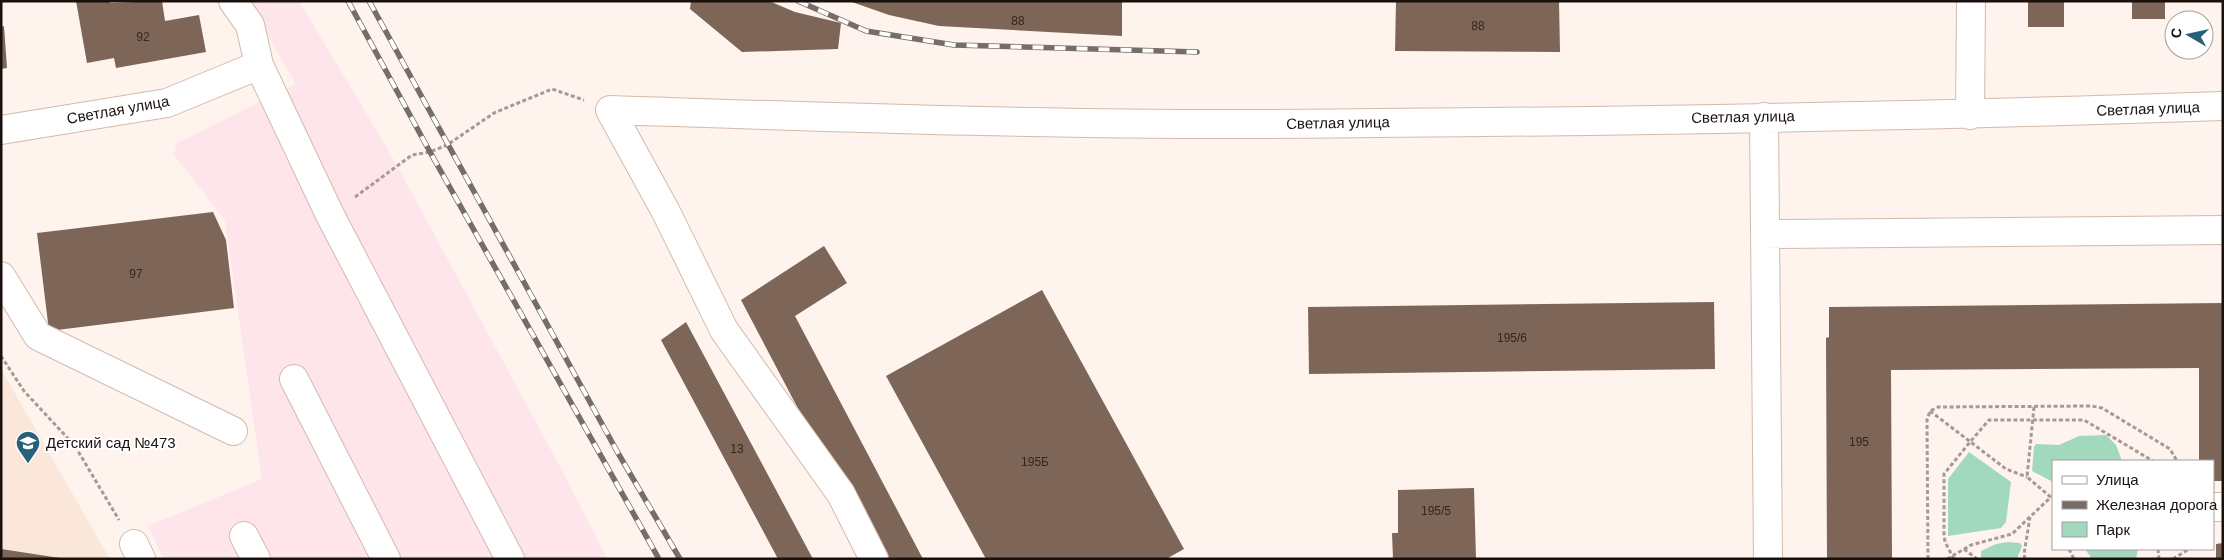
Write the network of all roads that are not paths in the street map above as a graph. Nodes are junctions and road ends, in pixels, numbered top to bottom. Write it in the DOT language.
graph roads {
  1 [pos="233,1"];
  2 [pos="1971,1"];
  3 [pos="259,66"];
  4 [pos="2223,106"];
  5 [pos="1970,114"];
  6 [pos="1764,117"];
  7 [pos="1,130"];
  8 [pos="2223,230"];
  9 [pos="1765,234"];
  10 [pos="1,276"];
  11 [pos="294,379"];
  12 [pos="233,432"];
  13 [pos="386,559"];
  14 [pos="510,559"];
  15 [pos="874,559"];
  16 [pos="1768,559"];
  1 -- 3 [label="street"];
  2 -- 5 [label="street"];
  3 -- 7 [label="street, Светлая улица"];
  3 -- 14 [label="street"];
  4 -- 5 [label="street, Светлая улица"];
  5 -- 6 [label="street, Светлая улица"];
  6 -- 9 [label="street"];
  6 -- 15 [label="street, Светлая улица"];
  8 -- 9 [label="street"];
  9 -- 16 [label="street"];
  10 -- 12 [label="street"];
  11 -- 13 [label="street"];
}
